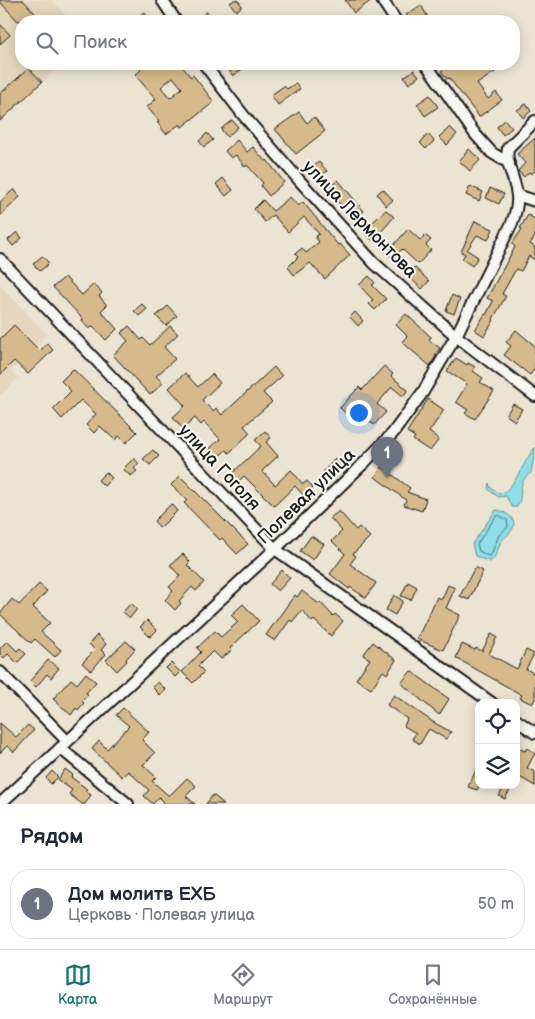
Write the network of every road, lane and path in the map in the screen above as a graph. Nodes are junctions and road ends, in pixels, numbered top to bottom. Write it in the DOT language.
graph roads {
  1 [pos="162,0"];
  2 [pos="382,0"];
  3 [pos="172,15"];
  4 [pos="392,15"];
  5 [pos="209,70"];
  6 [pos="430,70"];
  7 [pos="535,121"];
  8 [pos="509,162"];
  9 [pos="517,195"];
  10 [pos="535,201"];
  11 [pos="0,259"];
  12 [pos="456,336"];
  13 [pos="535,396"];
  14 [pos="275,549"];
  15 [pos="0,672"];
  16 [pos="486,699"];
  17 [pos="520,723"];
  18 [pos="535,733"];
  19 [pos="64,745"];
  20 [pos="0,804"];
  21 [pos="128,804"];
  1 -- 3 [label="street"];
  2 -- 4 [label="street"];
  5 -- 12 [label="street, улица Лермонтова"];
  6 -- 8 [label="street"];
  7 -- 8 [label="street"];
  8 -- 9 [label="street, Полевая улица"];
  9 -- 10 [label="street"];
  9 -- 12 [label="street, Полевая улица"];
  11 -- 14 [label="street, улица Гоголя"];
  12 -- 13 [label="street, улица Лермонтова"];
  12 -- 14 [label="street, Полевая улица"];
  14 -- 16 [label="street, улица Гоголя"];
  14 -- 19 [label="street, Полевая улица"];
  15 -- 19 [label="street"];
  17 -- 18 [label="street"];
  19 -- 20 [label="street, Полевая улица"];
  19 -- 21 [label="street"];
}
